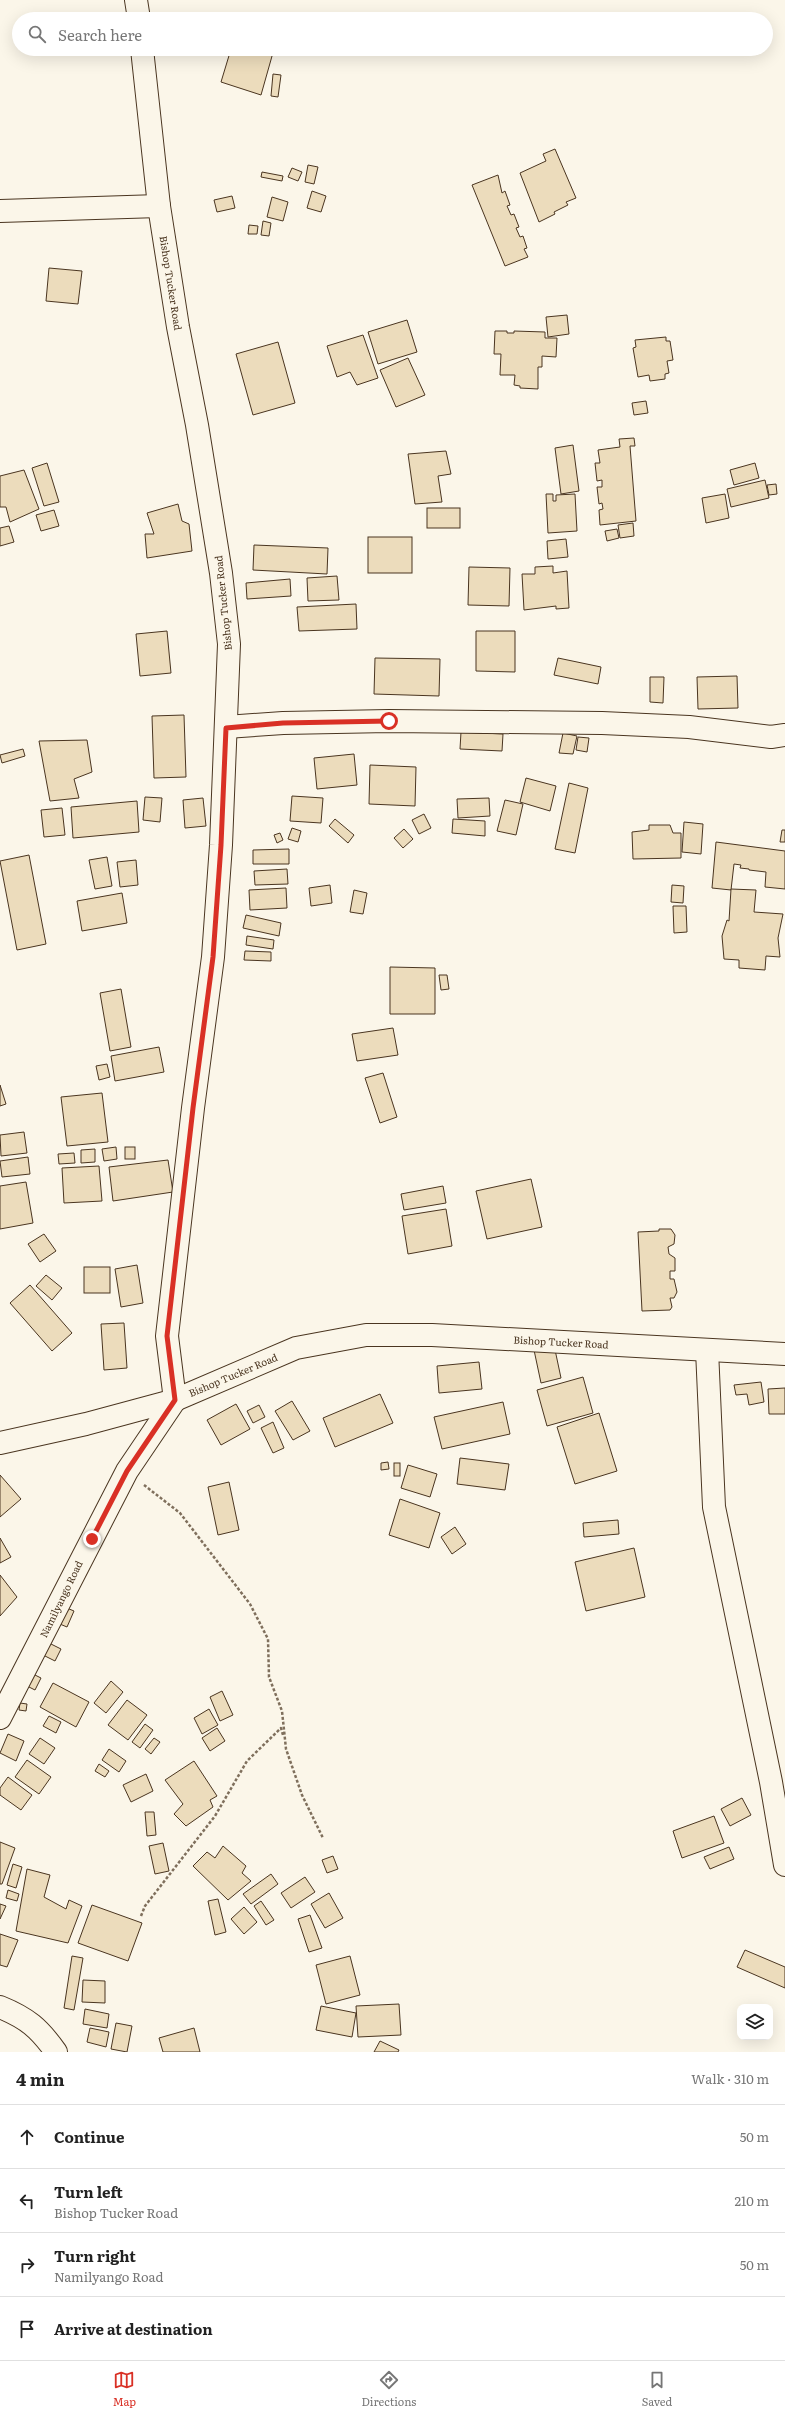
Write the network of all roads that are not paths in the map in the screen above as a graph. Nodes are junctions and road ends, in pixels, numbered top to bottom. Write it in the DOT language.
graph roads {
  1 [pos="136,0"];
  2 [pos="138,12"];
  3 [pos="143,56"];
  4 [pos="159,206"];
  5 [pos="0,211"];
  6 [pos="226,728"];
  7 [pos="785,735"];
  8 [pos="707,1350"];
  9 [pos="785,1354"];
  10 [pos="175,1400"];
  11 [pos="0,1443"];
  12 [pos="0,1718"];
  13 [pos="785,1865"];
  14 [pos="0,2007"];
  15 [pos="56,2052"];
  1 -- 2 [label="main road"];
  3 -- 4 [label="main road, Bishop Tucker Road"];
  4 -- 5 [label="main road"];
  4 -- 6 [label="main road, Bishop Tucker Road"];
  6 -- 7 [label="main road"];
  6 -- 10 [label="main road, Bishop Tucker Road"];
  8 -- 9 [label="main road, Bishop Tucker Road"];
  8 -- 10 [label="main road, Bishop Tucker Road"];
  8 -- 13 [label="main road"];
  10 -- 11 [label="main road"];
  10 -- 12 [label="main road, Namilyango Road"];
  14 -- 15 [label="main road"];
}
